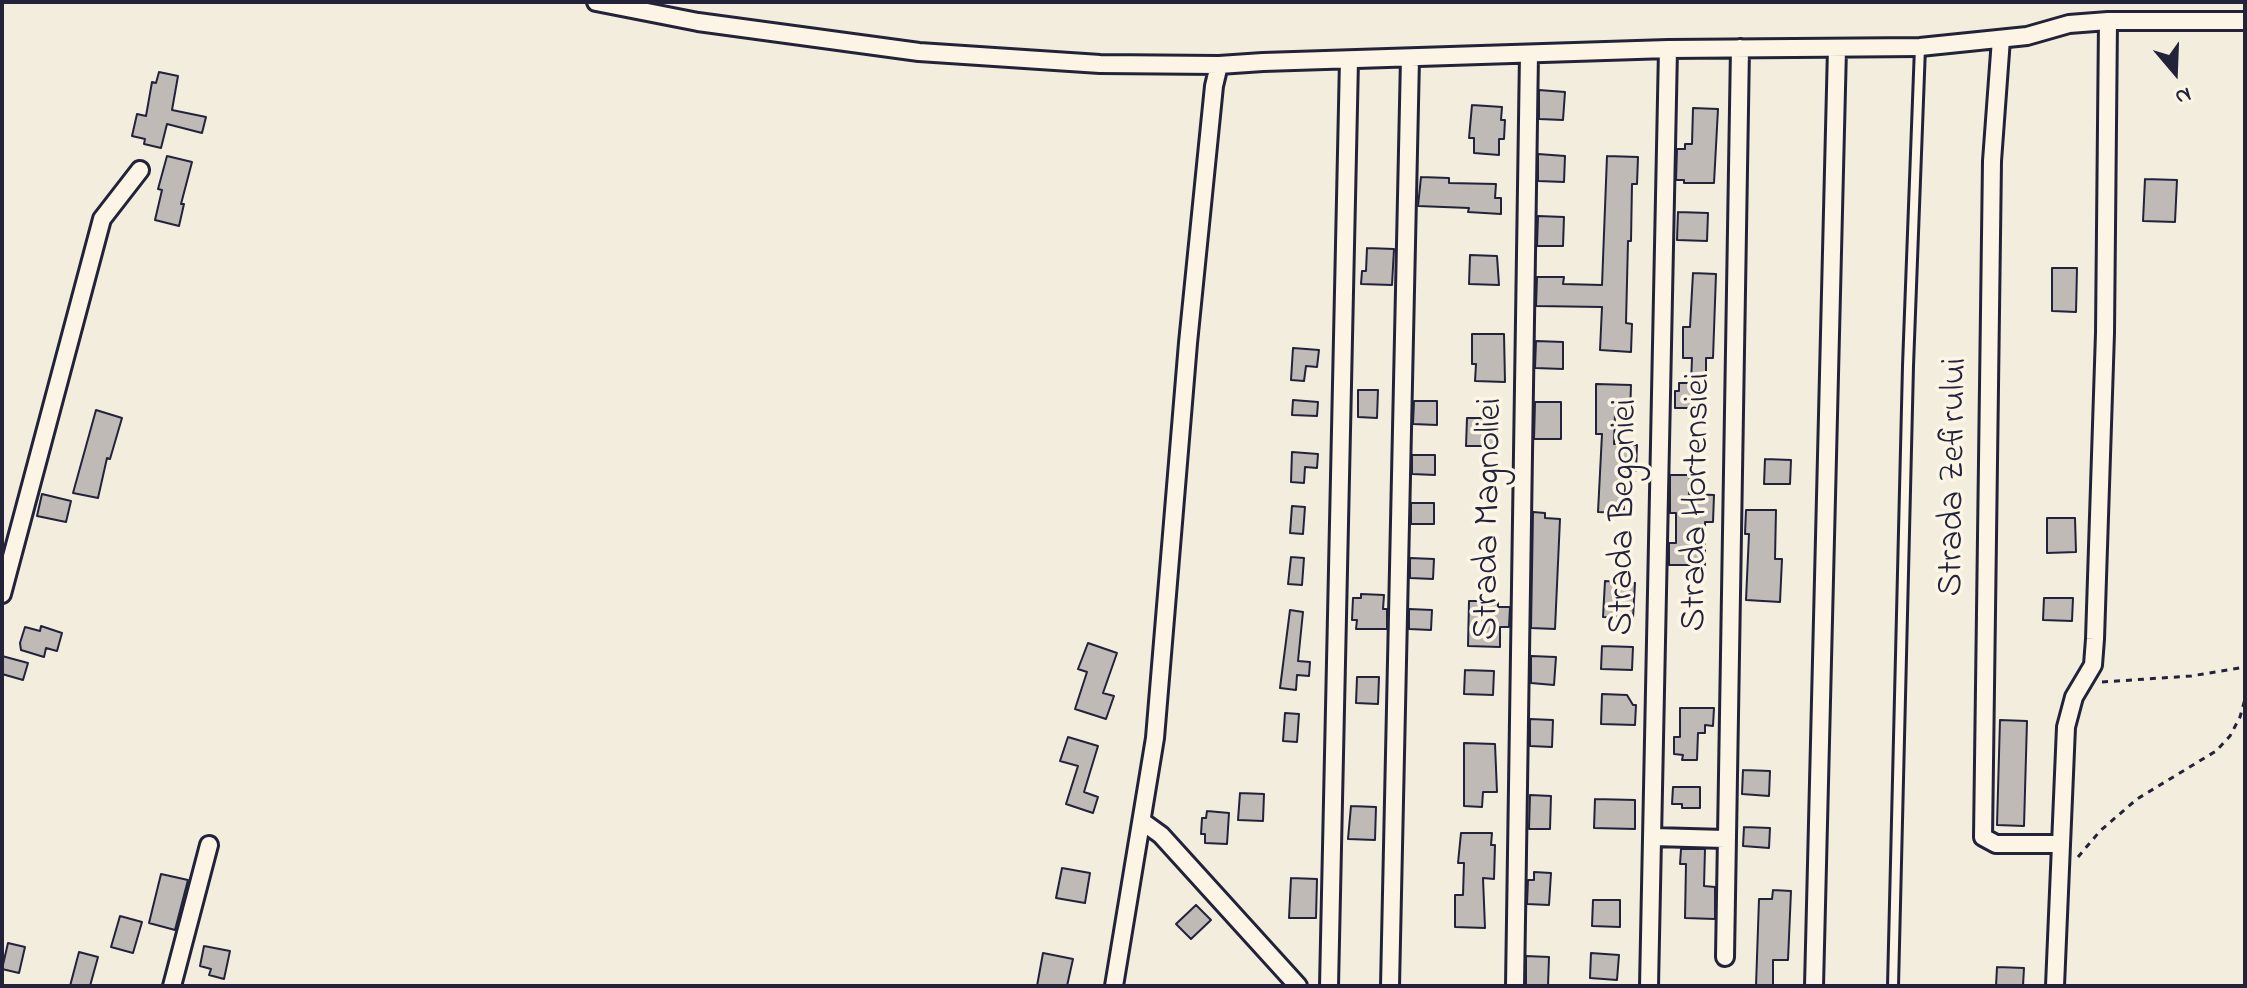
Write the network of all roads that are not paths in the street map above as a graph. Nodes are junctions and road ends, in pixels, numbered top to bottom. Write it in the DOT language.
graph roads {
  1 [pos="596,2"];
  2 [pos="2108,21"];
  3 [pos="2245,21"];
  4 [pos="2001,39"];
  5 [pos="1920,47"];
  6 [pos="1740,48"];
  7 [pos="1837,48"];
  8 [pos="1668,49"];
  9 [pos="1529,54"];
  10 [pos="1410,58"];
  11 [pos="1349,60"];
  12 [pos="1219,65"];
  13 [pos="140,170"];
  14 [pos="2,594"];
  15 [pos="1143,822"];
  16 [pos="1654,837"];
  17 [pos="1725,839"];
  18 [pos="2060,844"];
  19 [pos="209,845"];
  20 [pos="1725,957"];
  21 [pos="172,986"];
  22 [pos="1114,986"];
  23 [pos="1298,986"];
  24 [pos="1329,986"];
  25 [pos="1390,986"];
  26 [pos="1515,986"];
  27 [pos="1649,986"];
  28 [pos="1814,986"];
  29 [pos="1893,986"];
  30 [pos="2055,986"];
  1 -- 12 [label="street"];
  2 -- 3 [label="street"];
  2 -- 4 [label="street"];
  2 -- 18 [label="street"];
  4 -- 5 [label="street"];
  4 -- 18 [label="street, Strada Zefirului"];
  5 -- 7 [label="street"];
  5 -- 29 [label="lane"];
  6 -- 7 [label="street"];
  6 -- 8 [label="street"];
  6 -- 17 [label="street, Strada Hortensiei"];
  7 -- 28 [label="street"];
  8 -- 9 [label="street"];
  8 -- 16 [label="street, Strada Begoniei"];
  9 -- 10 [label="street"];
  9 -- 26 [label="street, Strada Magnoliei"];
  10 -- 11 [label="street"];
  10 -- 25 [label="street"];
  11 -- 12 [label="street"];
  11 -- 24 [label="street"];
  12 -- 15 [label="street"];
  13 -- 14 [label="street"];
  15 -- 22 [label="street"];
  15 -- 23 [label="street"];
  16 -- 17 [label="street"];
  16 -- 27 [label="street, Strada Begoniei"];
  17 -- 20 [label="street, Strada Hortensiei"];
  18 -- 30 [label="street"];
  19 -- 21 [label="street"];
}
